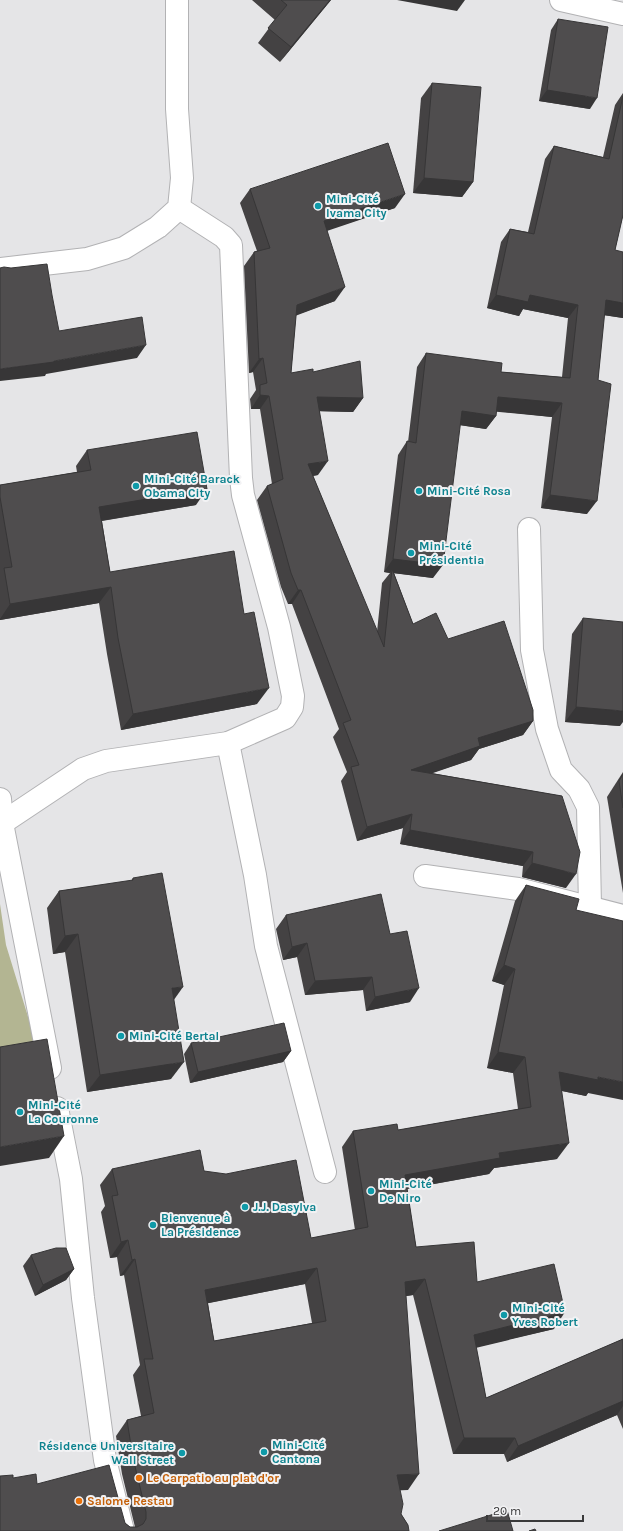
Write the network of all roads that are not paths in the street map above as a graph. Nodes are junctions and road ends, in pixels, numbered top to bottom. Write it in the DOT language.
graph roads {
  1 [pos="177,0"];
  2 [pos="561,0"];
  3 [pos="623,14"];
  4 [pos="178,208"];
  5 [pos="0,269"];
  6 [pos="529,529"];
  7 [pos="228,743"];
  8 [pos="0,799"];
  9 [pos="2,823"];
  10 [pos="425,876"];
  11 [pos="590,907"];
  12 [pos="623,916"];
  13 [pos="325,1172"];
  14 [pos="123,1531"];
  1 -- 4 [label="street"];
  2 -- 3 [label="street"];
  4 -- 5 [label="street"];
  4 -- 7 [label="street"];
  6 -- 11 [label="street"];
  7 -- 9 [label="street"];
  7 -- 13 [label="street"];
  8 -- 9 [label="street"];
  9 -- 14 [label="street"];
  10 -- 11 [label="street"];
  11 -- 12 [label="street"];
}
